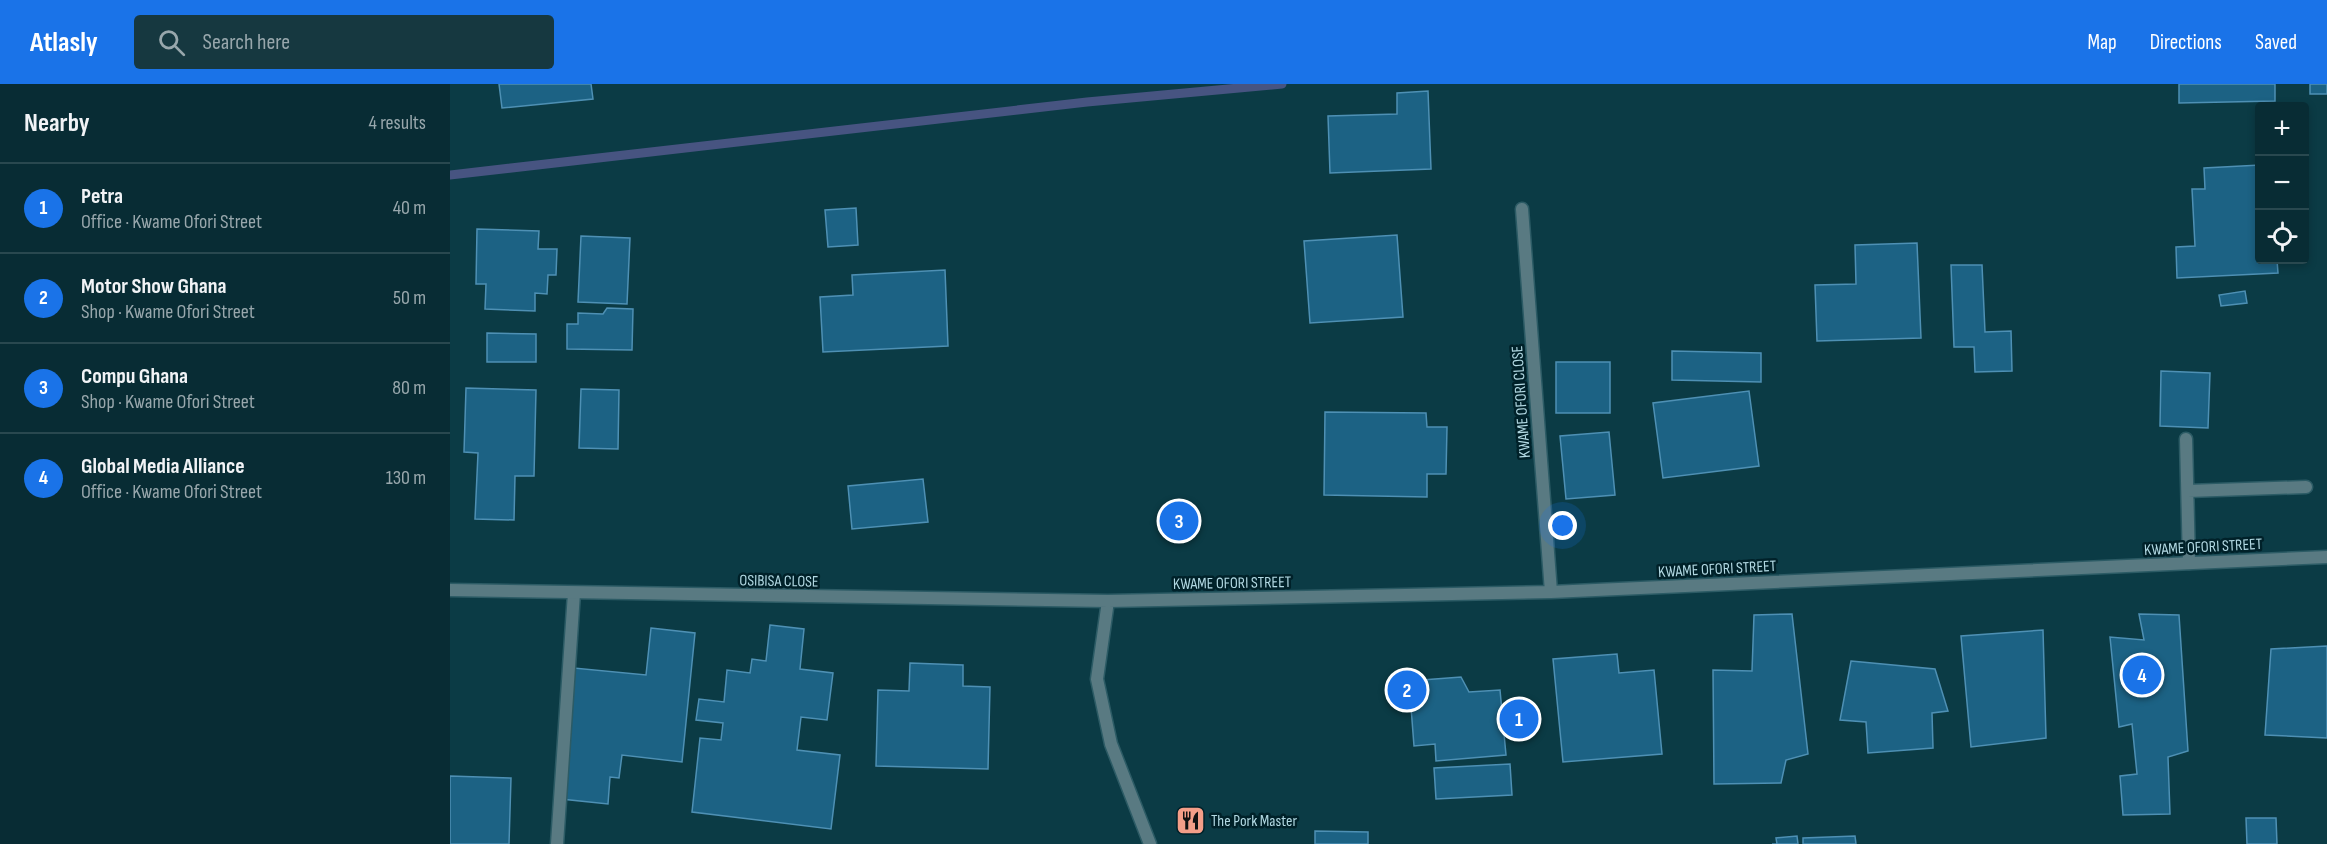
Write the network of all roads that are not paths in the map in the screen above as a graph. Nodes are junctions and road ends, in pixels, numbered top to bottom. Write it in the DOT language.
graph roads {
  1 [pos="1522,209"];
  2 [pos="2186,439"];
  3 [pos="2306,487"];
  4 [pos="2188,492"];
  5 [pos="2327,557"];
  6 [pos="2189,563"];
  7 [pos="450,590"];
  8 [pos="1551,592"];
  9 [pos="574,594"];
  10 [pos="1108,601"];
  11 [pos="557,844"];
  12 [pos="1150,844"];
  1 -- 8 [label="street, KWAME OFORI CLOSE"];
  2 -- 4 [label="street"];
  3 -- 4 [label="street"];
  4 -- 6 [label="street"];
  5 -- 6 [label="street, KWAME OFORI STREET"];
  6 -- 8 [label="street, KWAME OFORI STREET"];
  7 -- 9 [label="street, OSIBISA CLOSE"];
  8 -- 10 [label="street, KWAME OFORI STREET"];
  9 -- 10 [label="street, OSIBISA CLOSE"];
  9 -- 11 [label="street"];
  10 -- 12 [label="street"];
}
